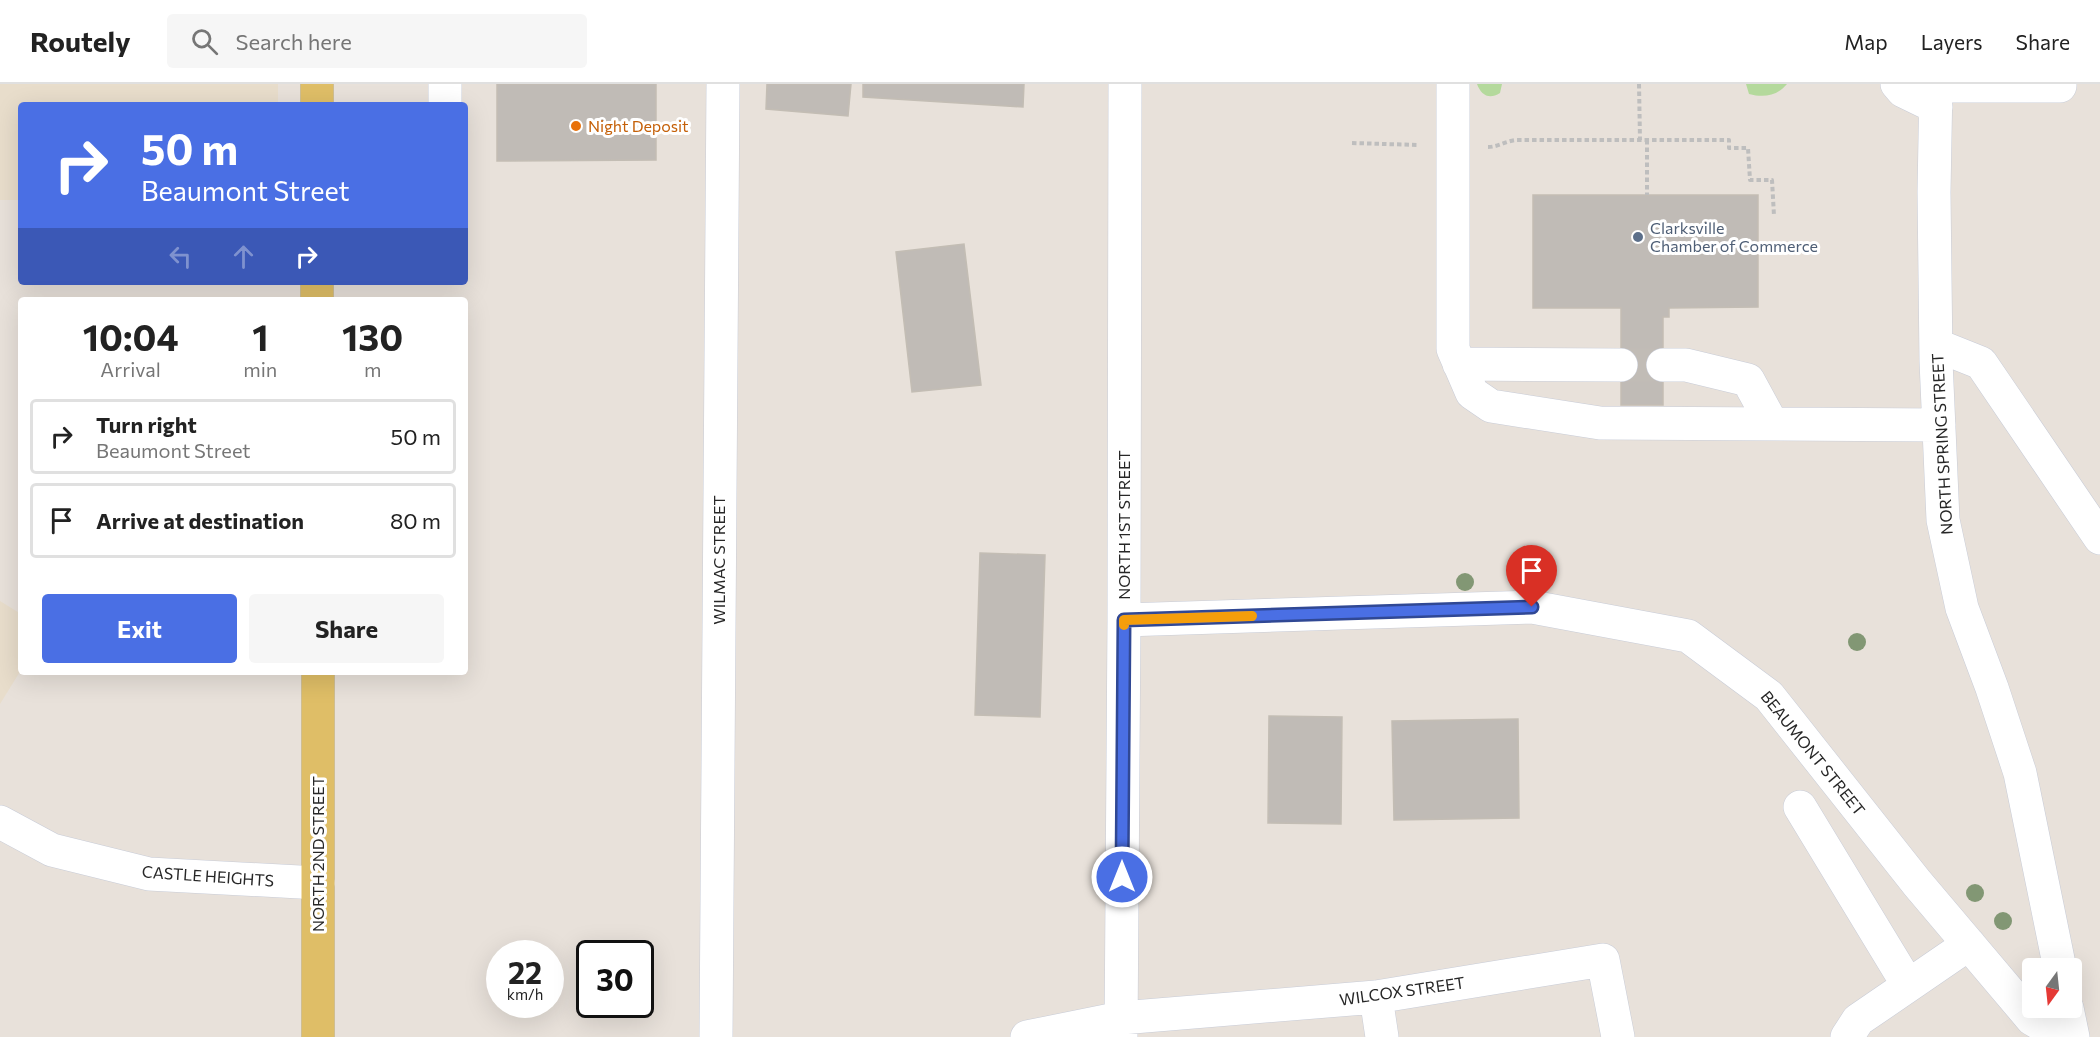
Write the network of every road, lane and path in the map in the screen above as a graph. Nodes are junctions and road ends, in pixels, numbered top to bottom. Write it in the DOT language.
graph roads {
  1 [pos="317,84"];
  2 [pos="445,84"];
  3 [pos="723,84"];
  4 [pos="1125,84"];
  5 [pos="1453,84"];
  6 [pos="1639,84"];
  7 [pos="1897,84"];
  8 [pos="2060,84"];
  9 [pos="1936,92"];
  10 [pos="317,102"];
  11 [pos="445,102"];
  12 [pos="1640,140"];
  13 [pos="1647,140"];
  14 [pos="1353,143"];
  15 [pos="1453,145"];
  16 [pos="1647,195"];
  17 [pos="1774,216"];
  18 [pos="1936,345"];
  19 [pos="1459,364"];
  20 [pos="1621,365"];
  21 [pos="1663,365"];
  22 [pos="1772,424"];
  23 [pos="1939,425"];
  24 [pos="2100,538"];
  25 [pos="1124,620"];
  26 [pos="318,675"];
  27 [pos="1800,807"];
  28 [pos="0,822"];
  29 [pos="318,882"];
  30 [pos="1969,944"];
  31 [pos="2058,958"];
  32 [pos="1908,985"];
  33 [pos="1376,998"];
  34 [pos="2069,1018"];
  35 [pos="1121,1028"];
  36 [pos="318,1037"];
  37 [pos="716,1037"];
  38 [pos="1028,1037"];
  39 [pos="1382,1037"];
  40 [pos="1618,1037"];
  41 [pos="1847,1037"];
  42 [pos="2062,1037"];
  43 [pos="2073,1037"];
  1 -- 10 [label="main road"];
  2 -- 11 [label="street"];
  3 -- 37 [label="street, WILMAC STREET"];
  4 -- 25 [label="street, NORTH 1ST STREET"];
  5 -- 15 [label="street"];
  6 -- 12 [label="path"];
  7 -- 9 [label="street"];
  8 -- 9 [label="street"];
  9 -- 18 [label="street, NORTH SPRING STREET"];
  12 -- 13 [label="path"];
  12 -- 15 [label="path"];
  13 -- 16 [label="path"];
  13 -- 17 [label="path"];
  14 -- 15 [label="path"];
  15 -- 19 [label="street"];
  18 -- 23 [label="street, NORTH SPRING STREET"];
  18 -- 24 [label="street"];
  19 -- 20 [label="street"];
  19 -- 22 [label="street"];
  21 -- 22 [label="street"];
  22 -- 23 [label="street"];
  23 -- 31 [label="street, NORTH SPRING STREET"];
  25 -- 30 [label="street, BEAUMONT STREET"];
  25 -- 35 [label="street, NORTH 1ST STREET"];
  26 -- 29 [label="main road, NORTH 2ND STREET"];
  27 -- 32 [label="street"];
  28 -- 29 [label="street, CASTLE HEIGHTS"];
  29 -- 36 [label="main road, NORTH 2ND STREET"];
  30 -- 32 [label="street"];
  30 -- 42 [label="street, BEAUMONT STREET"];
  32 -- 41 [label="street"];
  33 -- 35 [label="street, WILCOX STREET"];
  33 -- 39 [label="street"];
  33 -- 40 [label="street, WILCOX STREET"];
  34 -- 43 [label="street"];
  35 -- 38 [label="street, WILCOX STREET"];
}
